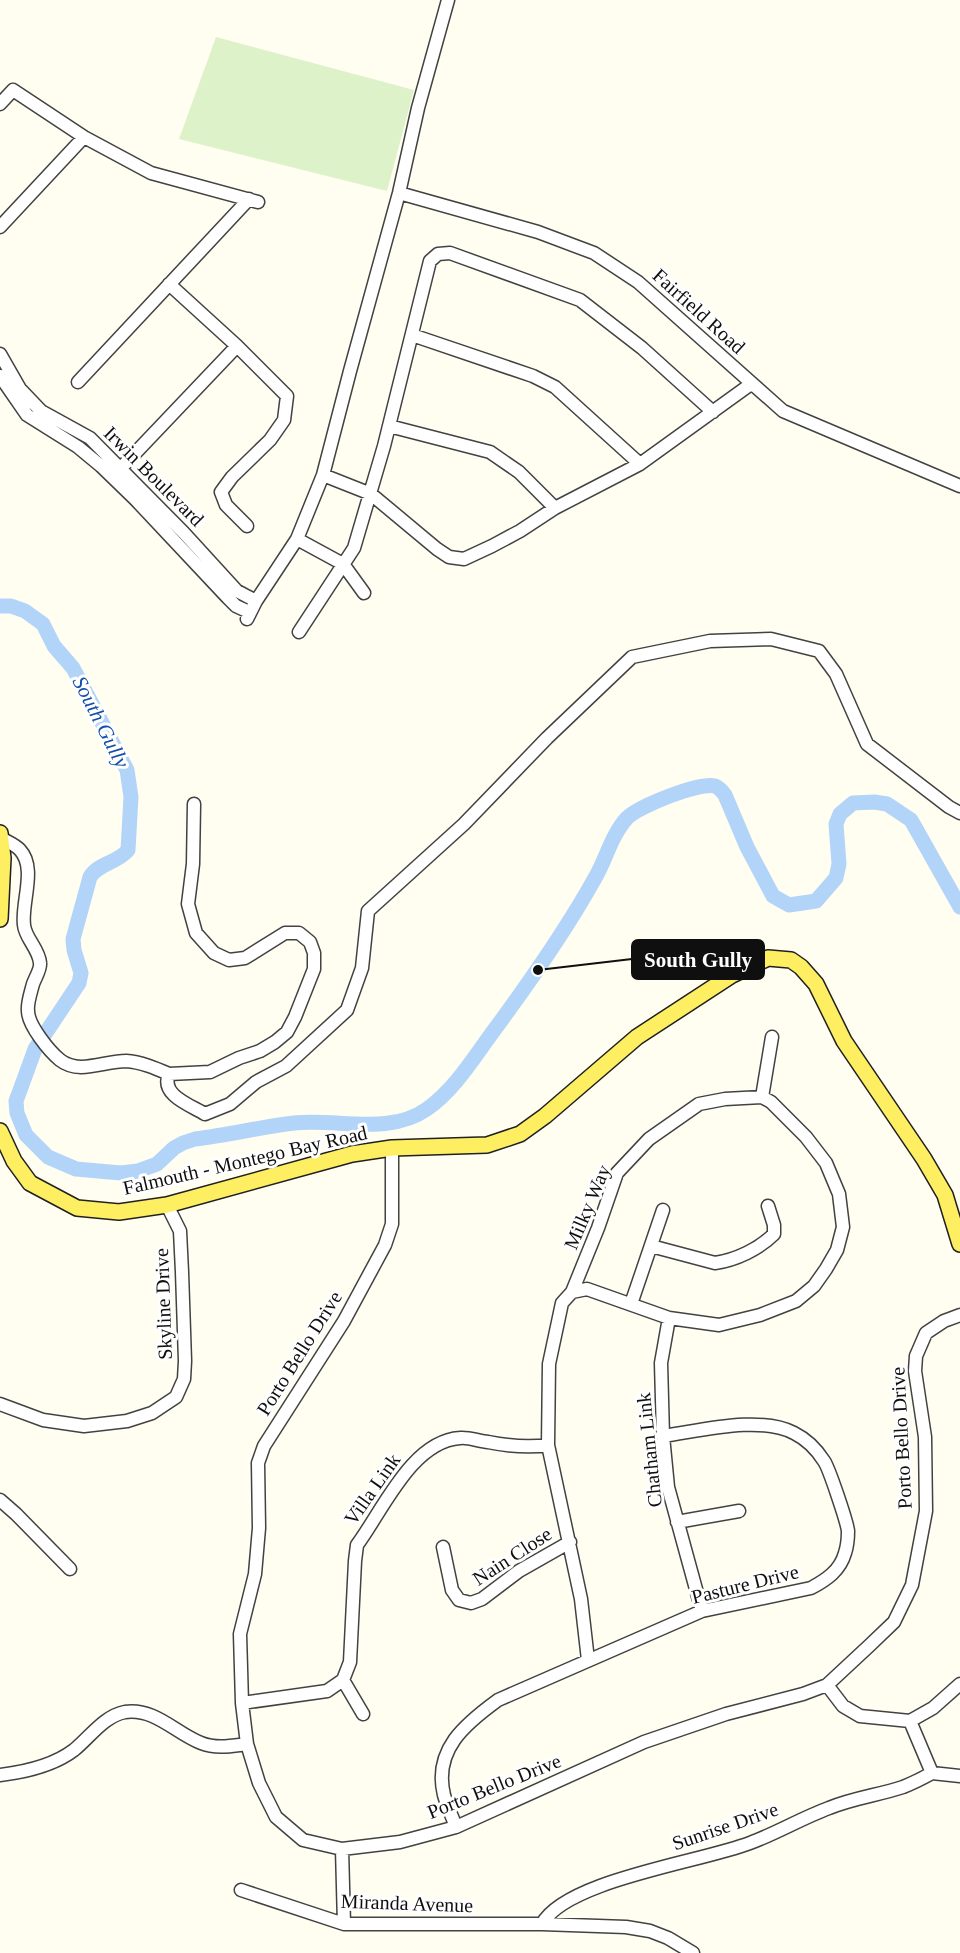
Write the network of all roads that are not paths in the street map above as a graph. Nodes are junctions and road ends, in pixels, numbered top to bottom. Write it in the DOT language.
graph roads {
  1 [pos="448,0"];
  2 [pos="0,104"];
  3 [pos="84,136"];
  4 [pos="399,193"];
  5 [pos="0,227"];
  6 [pos="169,285"];
  7 [pos="412,335"];
  8 [pos="237,346"];
  9 [pos="2,361"];
  10 [pos="0,376"];
  11 [pos="78,382"];
  12 [pos="751,384"];
  13 [pos="713,412"];
  14 [pos="390,426"];
  15 [pos="58,428"];
  16 [pos="105,461"];
  17 [pos="640,464"];
  18 [pos="121,468"];
  19 [pos="323,476"];
  20 [pos="960,486"];
  21 [pos="371,494"];
  22 [pos="555,508"];
  23 [pos="247,526"];
  24 [pos="180,538"];
  25 [pos="297,539"];
  26 [pos="343,564"];
  27 [pos="364,593"];
  28 [pos="256,601"];
  29 [pos="298,632"];
  30 [pos="194,804"];
  31 [pos="960,813"];
  32 [pos="0,833"];
  33 [pos="1,838"];
  34 [pos="0,912"];
  35 [pos="0,919"];
  36 [pos="772,1037"];
  37 [pos="169,1074"];
  38 [pos="762,1097"];
  39 [pos="0,1131"];
  40 [pos="392,1148"];
  41 [pos="167,1205"];
  42 [pos="768,1206"];
  43 [pos="663,1209"];
  44 [pos="960,1244"];
  45 [pos="651,1245"];
  46 [pos="572,1292"];
  47 [pos="631,1304"];
  48 [pos="960,1315"];
  49 [pos="669,1318"];
  50 [pos="0,1404"];
  51 [pos="663,1436"];
  52 [pos="548,1445"];
  53 [pos="0,1500"];
  54 [pos="739,1510"];
  55 [pos="676,1522"];
  56 [pos="570,1542"];
  57 [pos="443,1547"];
  58 [pos="70,1569"];
  59 [pos="702,1611"];
  60 [pos="588,1660"];
  61 [pos="343,1680"];
  62 [pos="960,1684"];
  63 [pos="826,1685"];
  64 [pos="242,1703"];
  65 [pos="363,1714"];
  66 [pos="910,1721"];
  67 [pos="247,1744"];
  68 [pos="932,1773"];
  69 [pos="0,1775"];
  70 [pos="960,1776"];
  71 [pos="456,1827"];
  72 [pos="342,1849"];
  73 [pos="241,1890"];
  74 [pos="344,1924"];
  75 [pos="542,1924"];
  76 [pos="693,1953"];
  1 -- 4 [label="street"];
  2 -- 3 [label="street"];
  3 -- 5 [label="street"];
  3 -- 6 [label="street"];
  4 -- 12 [label="street, Fairfield Road"];
  4 -- 19 [label="street"];
  6 -- 8 [label="street"];
  6 -- 11 [label="street"];
  7 -- 13 [label="street"];
  7 -- 14 [label="street"];
  7 -- 17 [label="street"];
  8 -- 18 [label="street"];
  8 -- 23 [label="street"];
  9 -- 15 [label="street, Irwin Boulevard"];
  10 -- 15 [label="street, Irwin Boulevard"];
  12 -- 13 [label="street"];
  12 -- 20 [label="street, Fairfield Road"];
  13 -- 17 [label="street"];
  14 -- 21 [label="street"];
  14 -- 22 [label="street"];
  15 -- 16 [label="street, Irwin Boulevard"];
  16 -- 18 [label="street, Irwin Boulevard"];
  16 -- 24 [label="street, Irwin Boulevard"];
  17 -- 22 [label="street"];
  18 -- 24 [label="street, Irwin Boulevard"];
  19 -- 21 [label="street"];
  19 -- 25 [label="street"];
  21 -- 22 [label="street"];
  21 -- 26 [label="street"];
  24 -- 28 [label="street, Irwin Boulevard"];
  24 -- 28 [label="street, Irwin Boulevard"];
  25 -- 26 [label="street"];
  25 -- 28 [label="street"];
  26 -- 27 [label="street"];
  26 -- 29 [label="street"];
  30 -- 37 [label="street"];
  31 -- 37 [label="street"];
  32 -- 33 [label="main road"];
  33 -- 34 [label="main road"];
  33 -- 37 [label="street"];
  34 -- 35 [label="main road"];
  36 -- 38 [label="street"];
  38 -- 46 [label="street, Milky Way"];
  38 -- 49 [label="street"];
  39 -- 41 [label="main road, Falmouth - Montego Bay Road"];
  40 -- 41 [label="main road, Falmouth - Montego Bay Road"];
  40 -- 44 [label="main road, Falmouth - Montego Bay Road"];
  40 -- 64 [label="street, Porto Bello Drive"];
  41 -- 50 [label="street, Skyline Drive"];
  42 -- 45 [label="street"];
  43 -- 45 [label="street"];
  45 -- 47 [label="street"];
  46 -- 47 [label="street"];
  46 -- 52 [label="street, Milky Way"];
  47 -- 49 [label="street"];
  48 -- 63 [label="street, Porto Bello Drive"];
  49 -- 51 [label="street, Chatham Link"];
  51 -- 55 [label="street, Chatham Link"];
  51 -- 59 [label="street, Pasture Drive"];
  52 -- 56 [label="street, Milky Way"];
  52 -- 61 [label="street, Villa Link"];
  53 -- 58 [label="street"];
  54 -- 55 [label="street"];
  55 -- 59 [label="street, Chatham Link"];
  56 -- 57 [label="street, Nain Close"];
  56 -- 60 [label="street, Milky Way"];
  59 -- 60 [label="street, Pasture Drive"];
  60 -- 71 [label="street, Pasture Drive"];
  61 -- 64 [label="street"];
  61 -- 65 [label="street"];
  62 -- 66 [label="street"];
  63 -- 66 [label="street"];
  63 -- 71 [label="street, Porto Bello Drive"];
  64 -- 67 [label="street, Porto Bello Drive"];
  66 -- 68 [label="street"];
  67 -- 69 [label="street"];
  67 -- 72 [label="street, Porto Bello Drive"];
  68 -- 70 [label="street"];
  68 -- 75 [label="street, Sunrise Drive"];
  71 -- 72 [label="street, Porto Bello Drive"];
  72 -- 74 [label="street"];
  73 -- 74 [label="street, Miranda Avenue"];
  74 -- 75 [label="street, Miranda Avenue"];
  75 -- 76 [label="street"];
}
